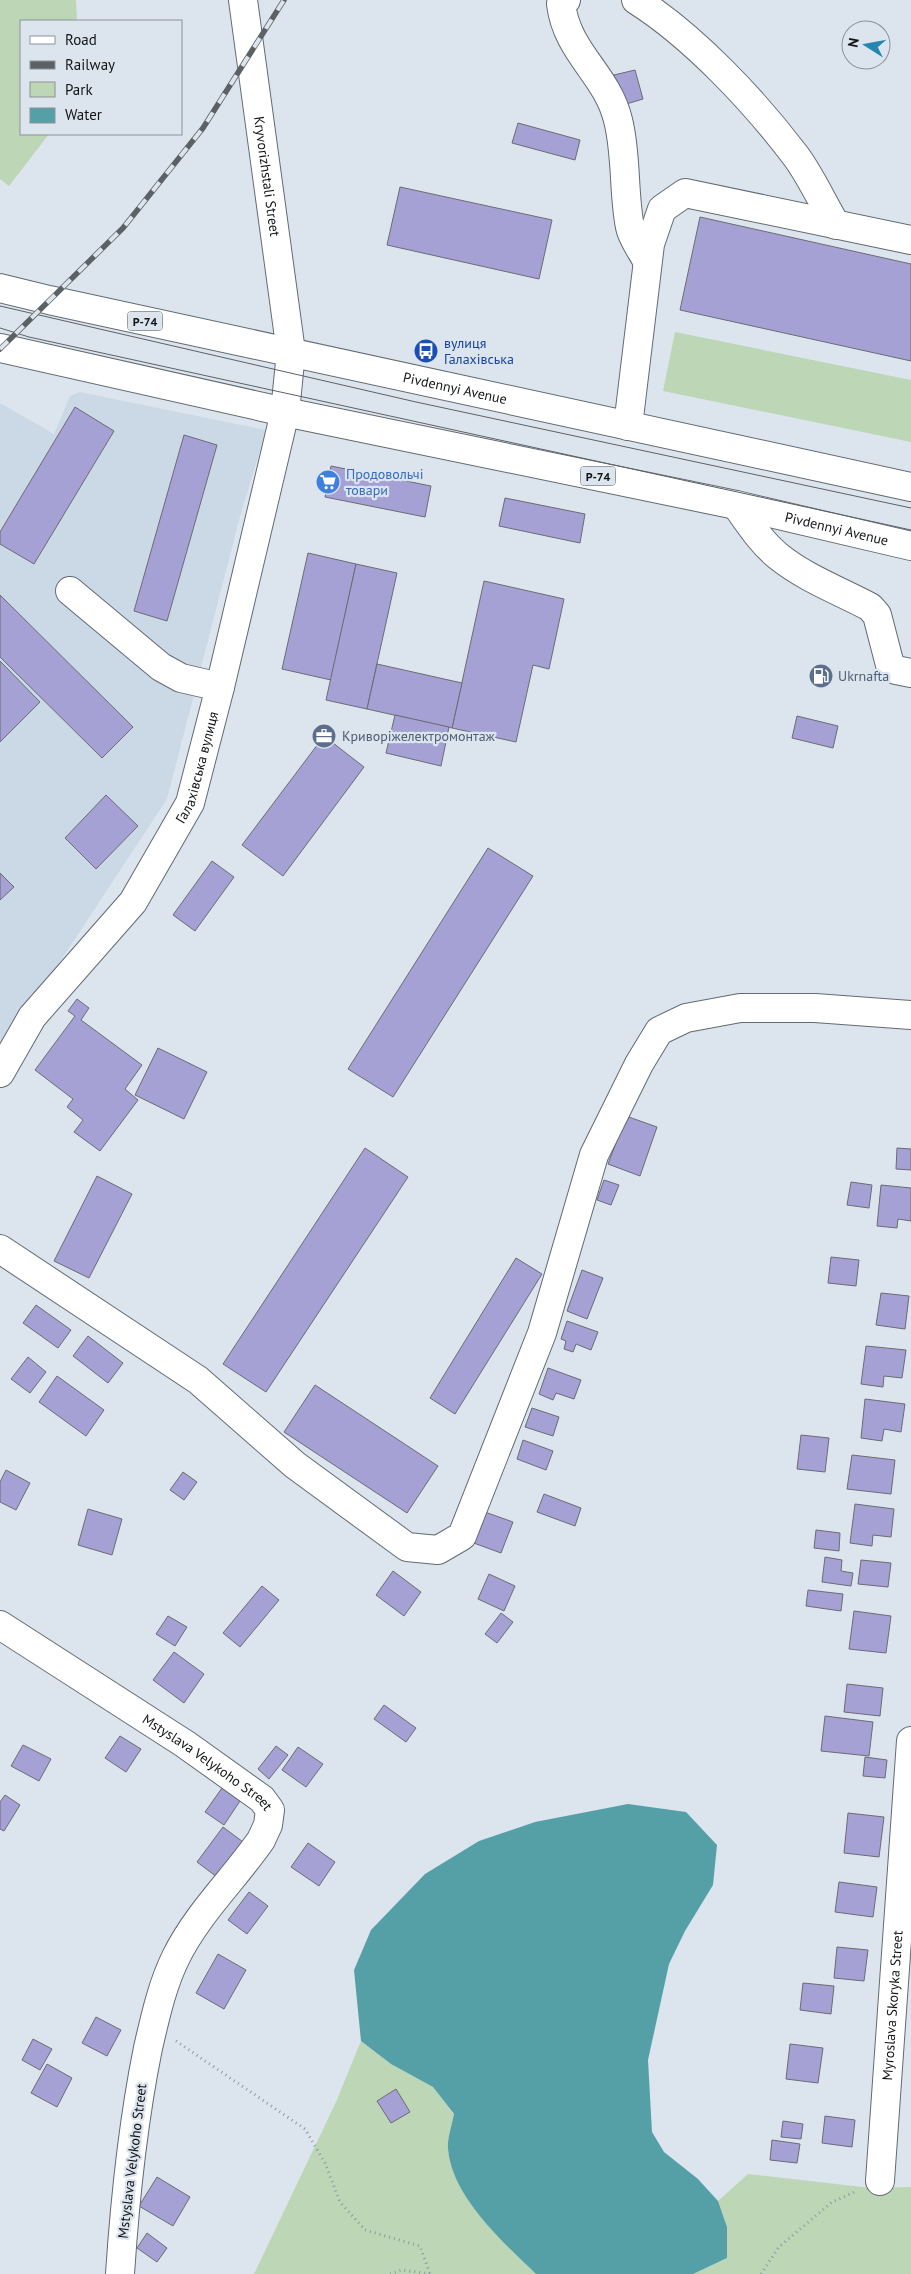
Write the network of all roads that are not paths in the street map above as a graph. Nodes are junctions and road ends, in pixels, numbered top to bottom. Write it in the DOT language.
graph roads {
  1 [pos="243,0"];
  2 [pos="566,0"];
  3 [pos="636,0"];
  4 [pos="836,225"];
  5 [pos="911,240"];
  6 [pos="648,261"];
  7 [pos="0,288"];
  8 [pos="0,348"];
  9 [pos="291,352"];
  10 [pos="285,412"];
  11 [pos="628,426"];
  12 [pos="911,487"];
  13 [pos="736,505"];
  14 [pos="911,546"];
  15 [pos="70,591"];
  16 [pos="911,673"];
  17 [pos="220,687"];
  18 [pos="911,1015"];
  19 [pos="0,1073"];
  20 [pos="0,1249"];
  21 [pos="0,1625"];
  22 [pos="911,1741"];
  23 [pos="910,1776"];
  24 [pos="880,2181"];
  25 [pos="120,2274"];
  1 -- 9 [label="street, Kryvorizhstali Street"];
  2 -- 6 [label="street"];
  3 -- 4 [label="street"];
  4 -- 5 [label="street"];
  4 -- 6 [label="street"];
  6 -- 11 [label="street"];
  7 -- 9 [label="street, Pivdennyi Avenue / Р-74"];
  8 -- 10 [label="street, Pivdennyi Avenue / Р-74"];
  9 -- 10 [label="street, Kryvorizhstali Street"];
  9 -- 11 [label="street, Pivdennyi Avenue / Р-74"];
  10 -- 13 [label="street, Pivdennyi Avenue / Р-74"];
  10 -- 17 [label="street, Галахівська вулиця"];
  11 -- 12 [label="street, Pivdennyi Avenue / Р-74"];
  13 -- 14 [label="street, Pivdennyi Avenue / Р-74"];
  13 -- 16 [label="street"];
  15 -- 17 [label="street"];
  17 -- 19 [label="street, Галахівська вулиця"];
  18 -- 20 [label="street"];
  21 -- 25 [label="street, Mstyslava Velykoho Street"];
  22 -- 23 [label="street, Myroslava Skoryka Street"];
  23 -- 24 [label="street, Myroslava Skoryka Street"];
}
